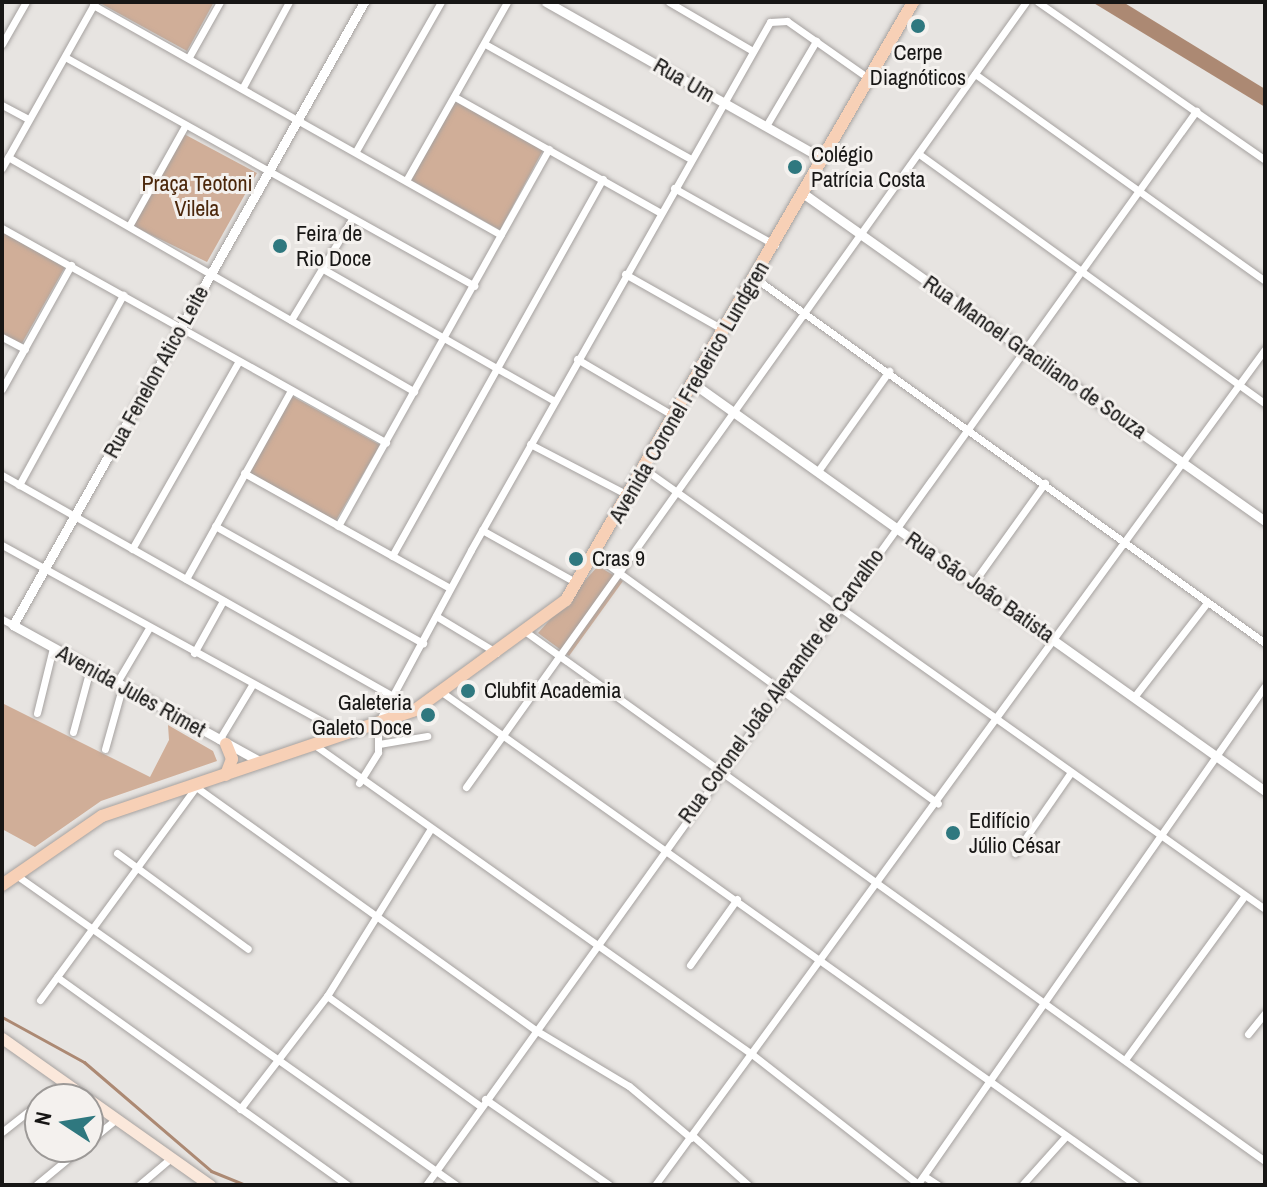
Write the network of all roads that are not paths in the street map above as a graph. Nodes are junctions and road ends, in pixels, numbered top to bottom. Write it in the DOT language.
graph roads {
  1 [pos="26,2"];
  2 [pos="220,2"];
  3 [pos="289,2"];
  4 [pos="364,2"];
  5 [pos="441,2"];
  6 [pos="507,2"];
  7 [pos="546,2"];
  8 [pos="669,2"];
  9 [pos="913,2"];
  10 [pos="1026,2"];
  11 [pos="1038,2"];
  12 [pos="94,3"];
  13 [pos="816,41"];
  14 [pos="2,44"];
  15 [pos="485,44"];
  16 [pos="753,51"];
  17 [pos="65,57"];
  18 [pos="189,57"];
  19 [pos="975,74"];
  20 [pos="868,78"];
  21 [pos="243,87"];
  22 [pos="455,97"];
  23 [pos="723,102"];
  24 [pos="2,105"];
  25 [pos="1196,111"];
  26 [pos="28,119"];
  27 [pos="300,119"];
  28 [pos="185,126"];
  29 [pos="766,126"];
  30 [pos="549,149"];
  31 [pos="356,151"];
  32 [pos="919,154"];
  33 [pos="8,157"];
  34 [pos="689,158"];
  35 [pos="823,159"];
  36 [pos="1265,160"];
  37 [pos="2,168"];
  38 [pos="269,173"];
  39 [pos="407,179"];
  40 [pos="603,179"];
  41 [pos="674,188"];
  42 [pos="1138,191"];
  43 [pos="804,194"];
  44 [pos="659,212"];
  45 [pos="352,219"];
  46 [pos="129,226"];
  47 [pos="2,228"];
  48 [pos="863,234"];
  49 [pos="501,235"];
  50 [pos="775,245"];
  51 [pos="71,265"];
  52 [pos="323,269"];
  53 [pos="1079,270"];
  54 [pos="212,273"];
  55 [pos="625,274"];
  56 [pos="755,278"];
  57 [pos="1265,281"];
  58 [pos="474,286"];
  59 [pos="123,295"];
  60 [pos="807,313"];
  61 [pos="291,320"];
  62 [pos="181,329"];
  63 [pos="724,330"];
  64 [pos="2,337"];
  65 [pos="444,339"];
  66 [pos="25,349"];
  67 [pos="1024,349"];
  68 [pos="1265,349"];
  69 [pos="577,359"];
  70 [pos="239,361"];
  71 [pos="497,369"];
  72 [pos="889,371"];
  73 [pos="694,384"];
  74 [pos="1239,386"];
  75 [pos="2,389"];
  76 [pos="291,390"];
  77 [pos="414,391"];
  78 [pos="553,400"];
  79 [pos="1265,404"];
  80 [pos="735,414"];
  81 [pos="674,416"];
  82 [pos="969,427"];
  83 [pos="386,443"];
  84 [pos="530,444"];
  85 [pos="1184,463"];
  86 [pos="643,468"];
  87 [pos="818,471"];
  88 [pos="244,473"];
  89 [pos="2,475"];
  90 [pos="1045,483"];
  91 [pos="19,485"];
  92 [pos="679,494"];
  93 [pos="628,495"];
  94 [pos="75,516"];
  95 [pos="1265,521"];
  96 [pos="215,526"];
  97 [pos="338,526"];
  98 [pos="897,528"];
  99 [pos="482,530"];
  100 [pos="1126,544"];
  101 [pos="2,545"];
  102 [pos="132,549"];
  103 [pos="392,556"];
  104 [pos="596,556"];
  105 [pos="45,569"];
  106 [pos="623,573"];
  107 [pos="186,579"];
  108 [pos="974,582"];
  109 [pos="579,584"];
  110 [pos="450,588"];
  111 [pos="223,601"];
  112 [pos="1207,603"];
  113 [pos="837,610"];
  114 [pos="436,616"];
  115 [pos="2,619"];
  116 [pos="13,625"];
  117 [pos="149,628"];
  118 [pos="526,632"];
  119 [pos="1055,640"];
  120 [pos="423,643"];
  121 [pos="1265,643"];
  122 [pos="53,648"];
  123 [pos="194,653"];
  124 [pos="499,654"];
  125 [pos="565,657"];
  126 [pos="90,669"];
  127 [pos="252,685"];
  128 [pos="119,686"];
  129 [pos="1265,686"];
  130 [pos="780,692"];
  131 [pos="443,693"];
  132 [pos="393,696"];
  133 [pos="1134,697"];
  134 [pos="37,713"];
  135 [pos="378,723"];
  136 [pos="998,724"];
  137 [pos="73,732"];
  138 [pos="345,734"];
  139 [pos="427,736"];
  140 [pos="504,737"];
  141 [pos="223,742"];
  142 [pos="379,744"];
  143 [pos="316,746"];
  144 [pos="105,749"];
  145 [pos="1216,757"];
  146 [pos="261,762"];
  147 [pos="723,770"];
  148 [pos="1071,772"];
  149 [pos="226,775"];
  150 [pos="359,783"];
  151 [pos="196,787"];
  152 [pos="466,787"];
  153 [pos="1265,791"];
  154 [pos="938,804"];
  155 [pos="430,830"];
  156 [pos="1159,832"];
  157 [pos="664,846"];
  158 [pos="117,853"];
  159 [pos="1015,853"];
  160 [pos="139,869"];
  161 [pos="15,875"];
  162 [pos="881,882"];
  163 [pos="2,885"];
  164 [pos="1245,895"];
  165 [pos="737,899"];
  166 [pos="1265,909"];
  167 [pos="378,915"];
  168 [pos="95,930"];
  169 [pos="595,948"];
  170 [pos="248,949"];
  171 [pos="822,958"];
  172 [pos="690,965"];
  173 [pos="57,977"];
  174 [pos="327,996"];
  175 [pos="1043,998"];
  176 [pos="40,1000"];
  177 [pos="1265,1013"];
  178 [pos="537,1031"];
  179 [pos="1248,1034"];
  180 [pos="5,1044"];
  181 [pos="753,1055"];
  182 [pos="1127,1057"];
  183 [pos="278,1060"];
  184 [pos="991,1079"];
  185 [pos="65,1082"];
  186 [pos="483,1103"];
  187 [pos="240,1109"];
  188 [pos="24,1114"];
  189 [pos="116,1119"];
  190 [pos="104,1129"];
  191 [pos="2,1132"];
  192 [pos="1066,1136"];
  193 [pos="692,1137"];
  194 [pos="171,1158"];
  195 [pos="1265,1161"];
  196 [pos="63,1163"];
  197 [pos="436,1171"];
  198 [pos="924,1176"];
  199 [pos="918,1184"];
  200 [pos="36,1185"];
  201 [pos="139,1185"];
  202 [pos="210,1185"];
  203 [pos="347,1185"];
  204 [pos="426,1185"];
  205 [pos="456,1185"];
  206 [pos="609,1185"];
  207 [pos="655,1185"];
  208 [pos="748,1185"];
  209 [pos="938,1185"];
  210 [pos="1022,1185"];
  211 [pos="1136,1185"];
  1 -- 14 [label="street"];
  2 -- 18 [label="street"];
  3 -- 21 [label="street"];
  4 -- 27 [label="street, Rua Fenelon Atico Leite"];
  5 -- 31 [label="street"];
  6 -- 15 [label="street"];
  7 -- 23 [label="street, Rua Um"];
  8 -- 16 [label="street"];
  9 -- 20 [label="main road, Avenida Coronel Frederico Lundgren"];
  10 -- 19 [label="street"];
  11 -- 25 [label="street"];
  12 -- 17 [label="street"];
  12 -- 18 [label="street"];
  13 -- 16 [label="street"];
  13 -- 20 [label="street"];
  13 -- 29 [label="street"];
  15 -- 22 [label="street"];
  15 -- 34 [label="street"];
  16 -- 23 [label="street"];
  17 -- 26 [label="street"];
  17 -- 28 [label="street"];
  18 -- 21 [label="street"];
  19 -- 32 [label="street"];
  19 -- 42 [label="street"];
  20 -- 35 [label="main road, Avenida Coronel Frederico Lundgren"];
  21 -- 27 [label="street"];
  22 -- 30 [label="street"];
  22 -- 39 [label="street"];
  23 -- 29 [label="street, Rua Um"];
  23 -- 34 [label="street"];
  24 -- 26 [label="street"];
  25 -- 36 [label="street"];
  25 -- 42 [label="street, Rua Coronel João Alexandre de Carvalho"];
  26 -- 33 [label="street"];
  27 -- 31 [label="street"];
  27 -- 38 [label="street, Rua Fenelon Atico Leite"];
  28 -- 38 [label="street"];
  28 -- 46 [label="street"];
  29 -- 35 [label="street, Rua Um"];
  30 -- 40 [label="street"];
  30 -- 49 [label="street"];
  31 -- 39 [label="street"];
  32 -- 48 [label="street"];
  32 -- 53 [label="street"];
  33 -- 37 [label="street"];
  33 -- 46 [label="street"];
  34 -- 41 [label="street"];
  35 -- 43 [label="main road, Avenida Coronel Frederico Lundgren"];
  38 -- 45 [label="street"];
  38 -- 54 [label="street, Rua Fenelon Atico Leite"];
  39 -- 49 [label="street"];
  40 -- 44 [label="street"];
  40 -- 71 [label="street"];
  41 -- 44 [label="street"];
  41 -- 50 [label="street"];
  42 -- 53 [label="street, Rua Coronel João Alexandre de Carvalho"];
  42 -- 57 [label="street"];
  43 -- 48 [label="street, Rua Manoel Graciliano de Souza"];
  43 -- 50 [label="main road, Avenida Coronel Frederico Lundgren"];
  44 -- 55 [label="street"];
  45 -- 52 [label="street"];
  45 -- 58 [label="street"];
  46 -- 54 [label="street"];
  47 -- 51 [label="street"];
  48 -- 60 [label="street"];
  48 -- 67 [label="street, Rua Manoel Graciliano de Souza"];
  49 -- 58 [label="street"];
  50 -- 56 [label="main road, Avenida Coronel Frederico Lundgren"];
  51 -- 59 [label="street"];
  51 -- 66 [label="street"];
  52 -- 61 [label="street"];
  52 -- 65 [label="street"];
  53 -- 67 [label="street, Rua Coronel João Alexandre de Carvalho"];
  53 -- 74 [label="street"];
  54 -- 61 [label="street"];
  54 -- 62 [label="street, Rua Fenelon Atico Leite"];
  55 -- 63 [label="street"];
  55 -- 69 [label="street"];
  56 -- 60 [label="street"];
  56 -- 63 [label="main road, Avenida Coronel Frederico Lundgren"];
  58 -- 65 [label="street"];
  59 -- 62 [label="street"];
  59 -- 91 [label="street"];
  60 -- 72 [label="street"];
  60 -- 80 [label="street"];
  61 -- 77 [label="street"];
  62 -- 70 [label="street"];
  62 -- 94 [label="street, Rua Fenelon Atico Leite"];
  63 -- 73 [label="main road, Avenida Coronel Frederico Lundgren"];
  64 -- 66 [label="street"];
  65 -- 71 [label="street"];
  65 -- 77 [label="street"];
  66 -- 75 [label="street"];
  67 -- 82 [label="street, Rua Coronel João Alexandre de Carvalho"];
  67 -- 85 [label="street, Rua Manoel Graciliano de Souza"];
  68 -- 74 [label="street"];
  69 -- 78 [label="street"];
  69 -- 81 [label="street"];
  70 -- 76 [label="street"];
  70 -- 102 [label="street"];
  71 -- 78 [label="street"];
  71 -- 103 [label="street"];
  72 -- 82 [label="street"];
  72 -- 87 [label="street"];
  73 -- 80 [label="street, Rua São João Batista"];
  73 -- 81 [label="main road, Avenida Coronel Frederico Lundgren"];
  74 -- 79 [label="street"];
  74 -- 85 [label="street"];
  76 -- 83 [label="street"];
  76 -- 88 [label="street"];
  77 -- 83 [label="street"];
  78 -- 84 [label="street"];
  80 -- 87 [label="street, Rua São João Batista"];
  80 -- 92 [label="street"];
  81 -- 86 [label="main road, Avenida Coronel Frederico Lundgren"];
  82 -- 90 [label="street"];
  82 -- 98 [label="street, Rua Coronel João Alexandre de Carvalho"];
  83 -- 97 [label="street"];
  84 -- 93 [label="street"];
  84 -- 99 [label="street"];
  85 -- 95 [label="street, Rua Manoel Graciliano de Souza"];
  85 -- 100 [label="street"];
  86 -- 92 [label="street"];
  86 -- 93 [label="main road, Avenida Coronel Frederico Lundgren"];
  87 -- 98 [label="street, Rua São João Batista"];
  88 -- 96 [label="street"];
  88 -- 97 [label="street"];
  89 -- 91 [label="street"];
  90 -- 100 [label="street"];
  90 -- 108 [label="street"];
  91 -- 94 [label="street"];
  92 -- 106 [label="street"];
  92 -- 113 [label="street"];
  93 -- 104 [label="main road, Avenida Coronel Frederico Lundgren"];
  94 -- 102 [label="street"];
  94 -- 105 [label="street, Rua Fenelon Atico Leite"];
  96 -- 107 [label="street"];
  96 -- 120 [label="street"];
  97 -- 103 [label="street"];
  98 -- 108 [label="street, Rua São João Batista"];
  98 -- 113 [label="street, Rua Coronel João Alexandre de Carvalho"];
  99 -- 109 [label="street"];
  99 -- 110 [label="street"];
  100 -- 112 [label="street"];
  100 -- 119 [label="street"];
  101 -- 105 [label="street"];
  102 -- 107 [label="street"];
  103 -- 110 [label="street"];
  104 -- 106 [label="street"];
  104 -- 109 [label="main road, Avenida Coronel Frederico Lundgren"];
  105 -- 116 [label="street, Rua Fenelon Atico Leite"];
  105 -- 117 [label="street"];
  106 -- 125 [label="street"];
  106 -- 130 [label="street"];
  107 -- 111 [label="street"];
  108 -- 119 [label="street, Rua São João Batista"];
  109 -- 118 [label="main road, Avenida Coronel Frederico Lundgren"];
  110 -- 114 [label="street"];
  111 -- 123 [label="street"];
  111 -- 132 [label="street"];
  112 -- 121 [label="street"];
  112 -- 133 [label="street"];
  113 -- 130 [label="street, Rua Coronel João Alexandre de Carvalho"];
  113 -- 136 [label="street"];
  114 -- 120 [label="street"];
  114 -- 124 [label="street"];
  115 -- 116 [label="street, Avenida Jules Rimet"];
  116 -- 122 [label="street, Avenida Jules Rimet"];
  117 -- 123 [label="street"];
  117 -- 128 [label="street"];
  118 -- 124 [label="main road, Avenida Coronel Frederico Lundgren"];
  118 -- 125 [label="street"];
  119 -- 133 [label="street, Rua São João Batista"];
  119 -- 136 [label="street"];
  120 -- 132 [label="street"];
  122 -- 126 [label="street, Avenida Jules Rimet"];
  122 -- 134 [label="street"];
  123 -- 127 [label="street"];
  124 -- 131 [label="main road, Avenida Coronel Frederico Lundgren"];
  125 -- 140 [label="street"];
  125 -- 147 [label="street"];
  126 -- 128 [label="street, Avenida Jules Rimet"];
  126 -- 137 [label="street"];
  127 -- 138 [label="street"];
  127 -- 141 [label="street"];
  128 -- 141 [label="street, Avenida Jules Rimet"];
  128 -- 144 [label="street"];
  129 -- 145 [label="street"];
  130 -- 147 [label="street, Rua Coronel João Alexandre de Carvalho"];
  130 -- 154 [label="street"];
  131 -- 135 [label="main road, Avenida Coronel Frederico Lundgren"];
  131 -- 140 [label="street"];
  132 -- 135 [label="street"];
  133 -- 145 [label="street, Rua São João Batista"];
  135 -- 138 [label="main road, Avenida Coronel Frederico Lundgren"];
  135 -- 142 [label="street"];
  136 -- 148 [label="street"];
  136 -- 154 [label="street"];
  138 -- 143 [label="main road, Avenida Coronel Frederico Lundgren"];
  139 -- 142 [label="street"];
  140 -- 152 [label="street"];
  140 -- 157 [label="street"];
  141 -- 146 [label="street, Avenida Jules Rimet"];
  141 -- 149 [label="main road"];
  142 -- 150 [label="street"];
  143 -- 146 [label="main road, Avenida Coronel Frederico Lundgren"];
  143 -- 150 [label="street"];
  145 -- 153 [label="street, Rua São João Batista"];
  145 -- 156 [label="street"];
  146 -- 149 [label="main road, Avenida Coronel Frederico Lundgren"];
  147 -- 157 [label="street, Rua Coronel João Alexandre de Carvalho"];
  147 -- 162 [label="street"];
  148 -- 156 [label="street"];
  148 -- 159 [label="street"];
  149 -- 151 [label="main road, Avenida Coronel Frederico Lundgren"];
  150 -- 155 [label="street"];
  151 -- 160 [label="street"];
  151 -- 161 [label="main road, Avenida Coronel Frederico Lundgren"];
  151 -- 167 [label="street"];
  154 -- 162 [label="street"];
  155 -- 167 [label="street"];
  155 -- 169 [label="street"];
  156 -- 164 [label="street"];
  156 -- 175 [label="street"];
  157 -- 165 [label="street"];
  157 -- 169 [label="street, Rua Coronel João Alexandre de Carvalho"];
  158 -- 160 [label="street"];
  160 -- 168 [label="street"];
  160 -- 170 [label="street"];
  161 -- 163 [label="main road, Avenida Coronel Frederico Lundgren"];
  161 -- 168 [label="street"];
  162 -- 171 [label="street"];
  162 -- 175 [label="street"];
  164 -- 166 [label="street"];
  164 -- 182 [label="street"];
  165 -- 171 [label="street"];
  165 -- 172 [label="street"];
  167 -- 174 [label="street"];
  167 -- 178 [label="street"];
  168 -- 173 [label="street"];
  168 -- 183 [label="street"];
  169 -- 178 [label="street, Rua Coronel João Alexandre de Carvalho"];
  169 -- 181 [label="street"];
  171 -- 181 [label="street"];
  171 -- 184 [label="street"];
  173 -- 176 [label="street"];
  173 -- 187 [label="street"];
  174 -- 183 [label="street"];
  174 -- 186 [label="street"];
  175 -- 182 [label="street"];
  175 -- 184 [label="street"];
  177 -- 179 [label="street"];
  178 -- 186 [label="street, Rua Coronel João Alexandre de Carvalho"];
  178 -- 193 [label="street"];
  180 -- 185 [label="main road"];
  181 -- 193 [label="street"];
  181 -- 199 [label="street"];
  182 -- 195 [label="street"];
  183 -- 187 [label="street"];
  183 -- 197 [label="street"];
  184 -- 192 [label="street"];
  184 -- 198 [label="street"];
  185 -- 189 [label="main road"];
  186 -- 197 [label="street, Rua Coronel João Alexandre de Carvalho"];
  186 -- 206 [label="street"];
  187 -- 203 [label="street"];
  188 -- 191 [label="street"];
  189 -- 190 [label="street"];
  189 -- 194 [label="main road"];
  192 -- 210 [label="street"];
  192 -- 211 [label="street"];
  193 -- 207 [label="street"];
  193 -- 208 [label="street"];
  194 -- 201 [label="street"];
  194 -- 202 [label="main road"];
  196 -- 200 [label="street"];
  197 -- 204 [label="street, Rua Coronel João Alexandre de Carvalho"];
  197 -- 205 [label="street"];
  198 -- 199 [label="street"];
  198 -- 209 [label="street"];
}
